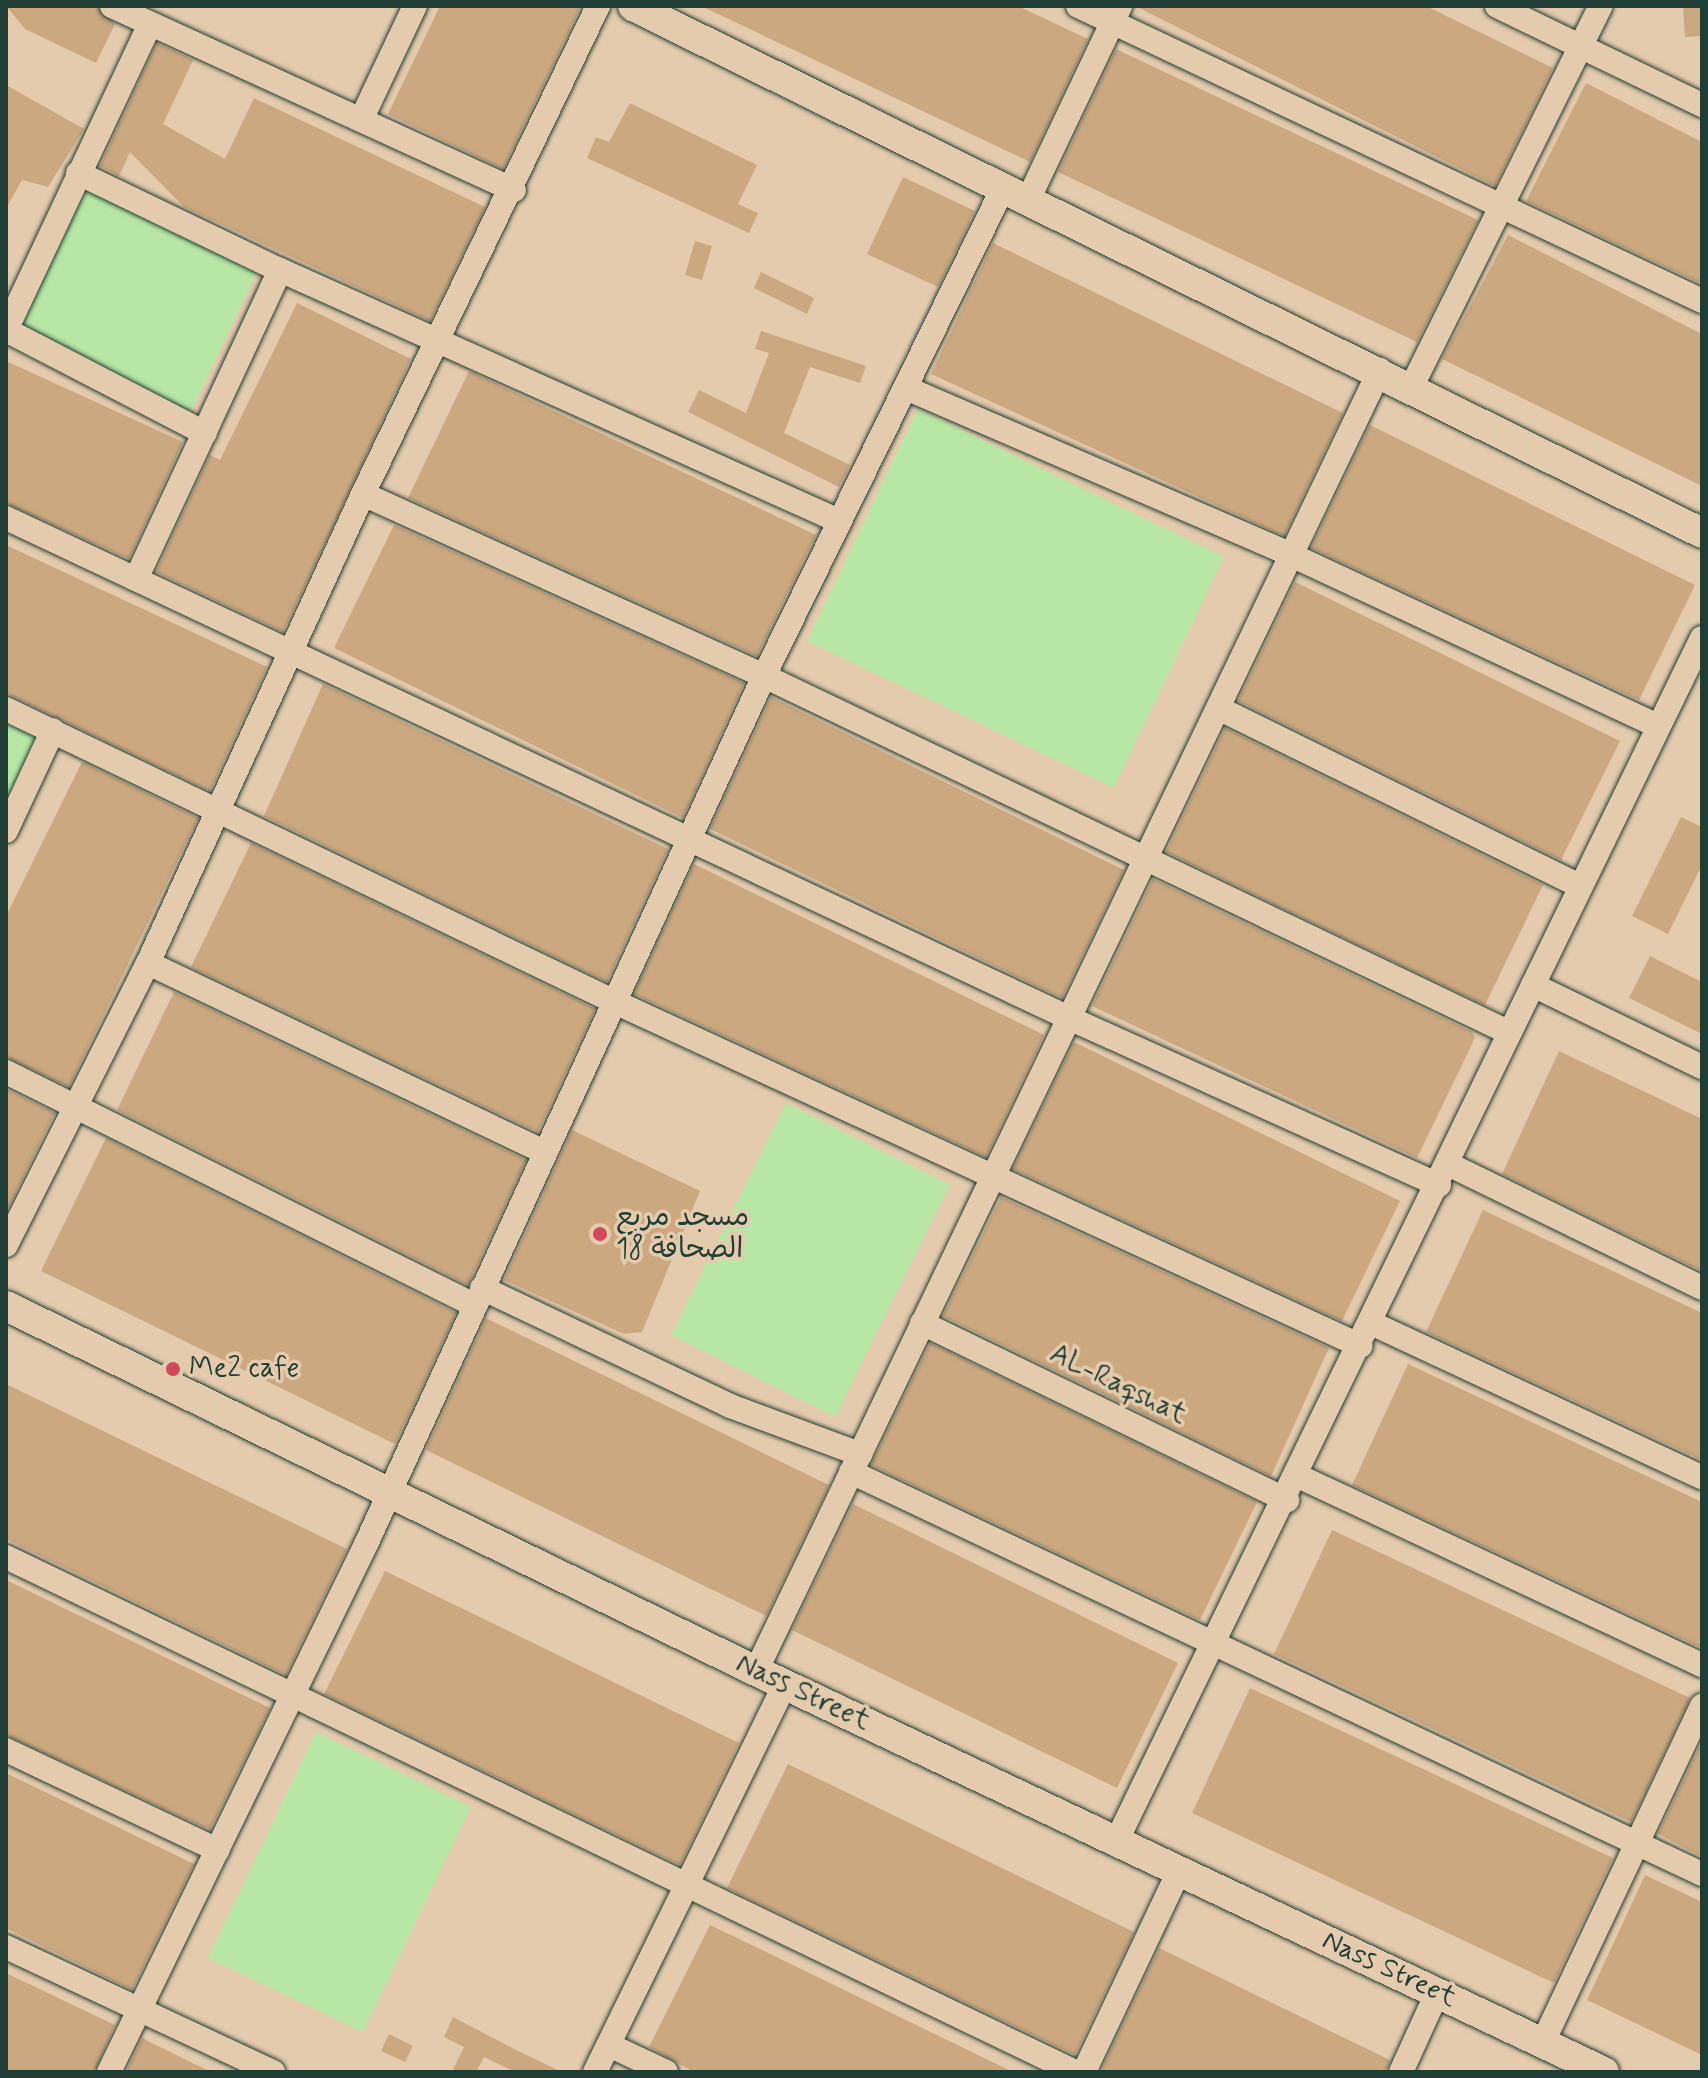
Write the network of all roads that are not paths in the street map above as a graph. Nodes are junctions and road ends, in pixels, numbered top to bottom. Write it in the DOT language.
graph roads {
  1 [pos="112,6"];
  2 [pos="415,6"];
  3 [pos="598,6"];
  4 [pos="633,6"];
  5 [pos="1078,6"];
  6 [pos="1497,6"];
  7 [pos="1601,6"];
  8 [pos="1116,14"];
  9 [pos="150,24"];
  10 [pos="1581,46"];
  11 [pos="1702,105"];
  12 [pos="361,120"];
  13 [pos="78,173"];
  14 [pos="514,190"];
  15 [pos="1016,194"];
  16 [pos="1501,207"];
  17 [pos="280,270"];
  18 [pos="1702,301"];
  19 [pos="6,330"];
  20 [pos="439,342"];
  21 [pos="1380,370"];
  22 [pos="1412,386"];
  23 [pos="906,388"];
  24 [pos="205,433"];
  25 [pos="363,494"];
  26 [pos="6,518"];
  27 [pos="839,521"];
  28 [pos="1702,533"];
  29 [pos="1291,555"];
  30 [pos="136,579"];
  31 [pos="1702,638"];
  32 [pos="291,653"];
  33 [pos="764,676"];
  34 [pos="1218,708"];
  35 [pos="6,709"];
  36 [pos="1658,726"];
  37 [pos="53,730"];
  38 [pos="221,808"];
  39 [pos="6,831"];
  40 [pos="692,836"];
  41 [pos="1144,861"];
  42 [pos="1578,885"];
  43 [pos="148,963"];
  44 [pos="1533,985"];
  45 [pos="615,1002"];
  46 [pos="1069,1018"];
  47 [pos="1508,1032"];
  48 [pos="1702,1067"];
  49 [pos="6,1072"];
  50 [pos="76,1106"];
  51 [pos="545,1152"];
  52 [pos="994,1173"];
  53 [pos="1445,1175"];
  54 [pos="6,1245"];
  55 [pos="1702,1288"];
  56 [pos="478,1296"];
  57 [pos="6,1306"];
  58 [pos="922,1323"];
  59 [pos="1371,1323"];
  60 [pos="1361,1346"];
  61 [pos="856,1463"];
  62 [pos="1298,1476"];
  63 [pos="1702,1477"];
  64 [pos="386,1489"];
  65 [pos="1287,1500"];
  66 [pos="6,1557"];
  67 [pos="1216,1642"];
  68 [pos="1702,1665"];
  69 [pos="756,1671"];
  70 [pos="785,1684"];
  71 [pos="288,1696"];
  72 [pos="1702,1706"];
  73 [pos="6,1750"];
  74 [pos="1116,1842"];
  75 [pos="1635,1842"];
  76 [pos="218,1850"];
  77 [pos="1179,1871"];
  78 [pos="1702,1874"];
  79 [pos="688,1881"];
  80 [pos="6,1947"];
  81 [pos="1437,1993"];
  82 [pos="140,2011"];
  83 [pos="1543,2042"];
  84 [pos="609,2045"];
  85 [pos="109,2072"];
  86 [pos="273,2072"];
  87 [pos="595,2072"];
  88 [pos="666,2072"];
  89 [pos="1075,2072"];
  90 [pos="1084,2072"];
  91 [pos="1401,2072"];
  92 [pos="1604,2072"];
  1 -- 9 [label="street"];
  2 -- 12 [label="street"];
  3 -- 14 [label="street"];
  4 -- 15 [label="street"];
  5 -- 8 [label="street"];
  6 -- 10 [label="street"];
  7 -- 10 [label="street"];
  8 -- 15 [label="street"];
  8 -- 16 [label="street"];
  9 -- 12 [label="street"];
  9 -- 13 [label="street"];
  10 -- 11 [label="street"];
  10 -- 16 [label="street"];
  12 -- 14 [label="street"];
  13 -- 17 [label="street"];
  13 -- 19 [label="street"];
  14 -- 20 [label="street"];
  15 -- 21 [label="street"];
  15 -- 23 [label="street"];
  16 -- 18 [label="street"];
  16 -- 22 [label="street"];
  17 -- 20 [label="street"];
  17 -- 24 [label="street"];
  19 -- 24 [label="street"];
  20 -- 25 [label="street"];
  20 -- 27 [label="street"];
  21 -- 22 [label="street"];
  21 -- 29 [label="street"];
  22 -- 28 [label="street"];
  23 -- 27 [label="street"];
  23 -- 29 [label="street"];
  24 -- 30 [label="street"];
  25 -- 32 [label="street"];
  25 -- 33 [label="street"];
  26 -- 30 [label="street"];
  27 -- 33 [label="street"];
  29 -- 34 [label="street"];
  29 -- 36 [label="street"];
  30 -- 32 [label="street"];
  31 -- 36 [label="street"];
  32 -- 38 [label="street"];
  32 -- 40 [label="street"];
  33 -- 40 [label="street"];
  33 -- 41 [label="street"];
  34 -- 41 [label="street"];
  34 -- 42 [label="street"];
  35 -- 37 [label="street"];
  36 -- 42 [label="street"];
  37 -- 38 [label="street"];
  37 -- 39 [label="street"];
  38 -- 43 [label="street"];
  38 -- 45 [label="street"];
  40 -- 45 [label="street"];
  40 -- 46 [label="street"];
  41 -- 46 [label="street"];
  41 -- 47 [label="street"];
  42 -- 44 [label="street"];
  43 -- 50 [label="street"];
  43 -- 51 [label="street"];
  44 -- 47 [label="street"];
  44 -- 48 [label="street"];
  45 -- 51 [label="street"];
  45 -- 52 [label="street"];
  46 -- 52 [label="street"];
  46 -- 53 [label="street"];
  47 -- 53 [label="street"];
  49 -- 50 [label="street"];
  50 -- 54 [label="street"];
  50 -- 56 [label="street"];
  51 -- 56 [label="street"];
  52 -- 58 [label="street"];
  52 -- 60 [label="street"];
  53 -- 55 [label="street"];
  53 -- 59 [label="street"];
  56 -- 61 [label="street"];
  56 -- 64 [label="street"];
  57 -- 64 [label="street, Nass Street"];
  58 -- 61 [label="street"];
  58 -- 65 [label="street, AL-Raqshat"];
  59 -- 60 [label="street"];
  59 -- 63 [label="street"];
  60 -- 62 [label="street"];
  61 -- 67 [label="street"];
  61 -- 69 [label="street"];
  62 -- 65 [label="street"];
  62 -- 68 [label="street"];
  64 -- 69 [label="street, Nass Street"];
  64 -- 71 [label="street"];
  65 -- 67 [label="street"];
  66 -- 71 [label="street"];
  67 -- 74 [label="street"];
  67 -- 75 [label="street"];
  69 -- 70 [label="street, Nass Street"];
  70 -- 74 [label="street, Nass Street"];
  70 -- 79 [label="street"];
  71 -- 76 [label="street"];
  71 -- 79 [label="street"];
  72 -- 75 [label="street"];
  73 -- 76 [label="street"];
  74 -- 77 [label="street, Nass Street"];
  75 -- 78 [label="street"];
  75 -- 83 [label="street"];
  76 -- 82 [label="street"];
  77 -- 81 [label="street, Nass Street"];
  77 -- 90 [label="street"];
  79 -- 84 [label="street"];
  79 -- 89 [label="street"];
  80 -- 82 [label="street"];
  81 -- 83 [label="street, Nass Street"];
  81 -- 91 [label="street"];
  82 -- 85 [label="street"];
  82 -- 86 [label="street"];
  83 -- 92 [label="street, Nass Street"];
  84 -- 87 [label="street"];
  84 -- 88 [label="street"];
}
